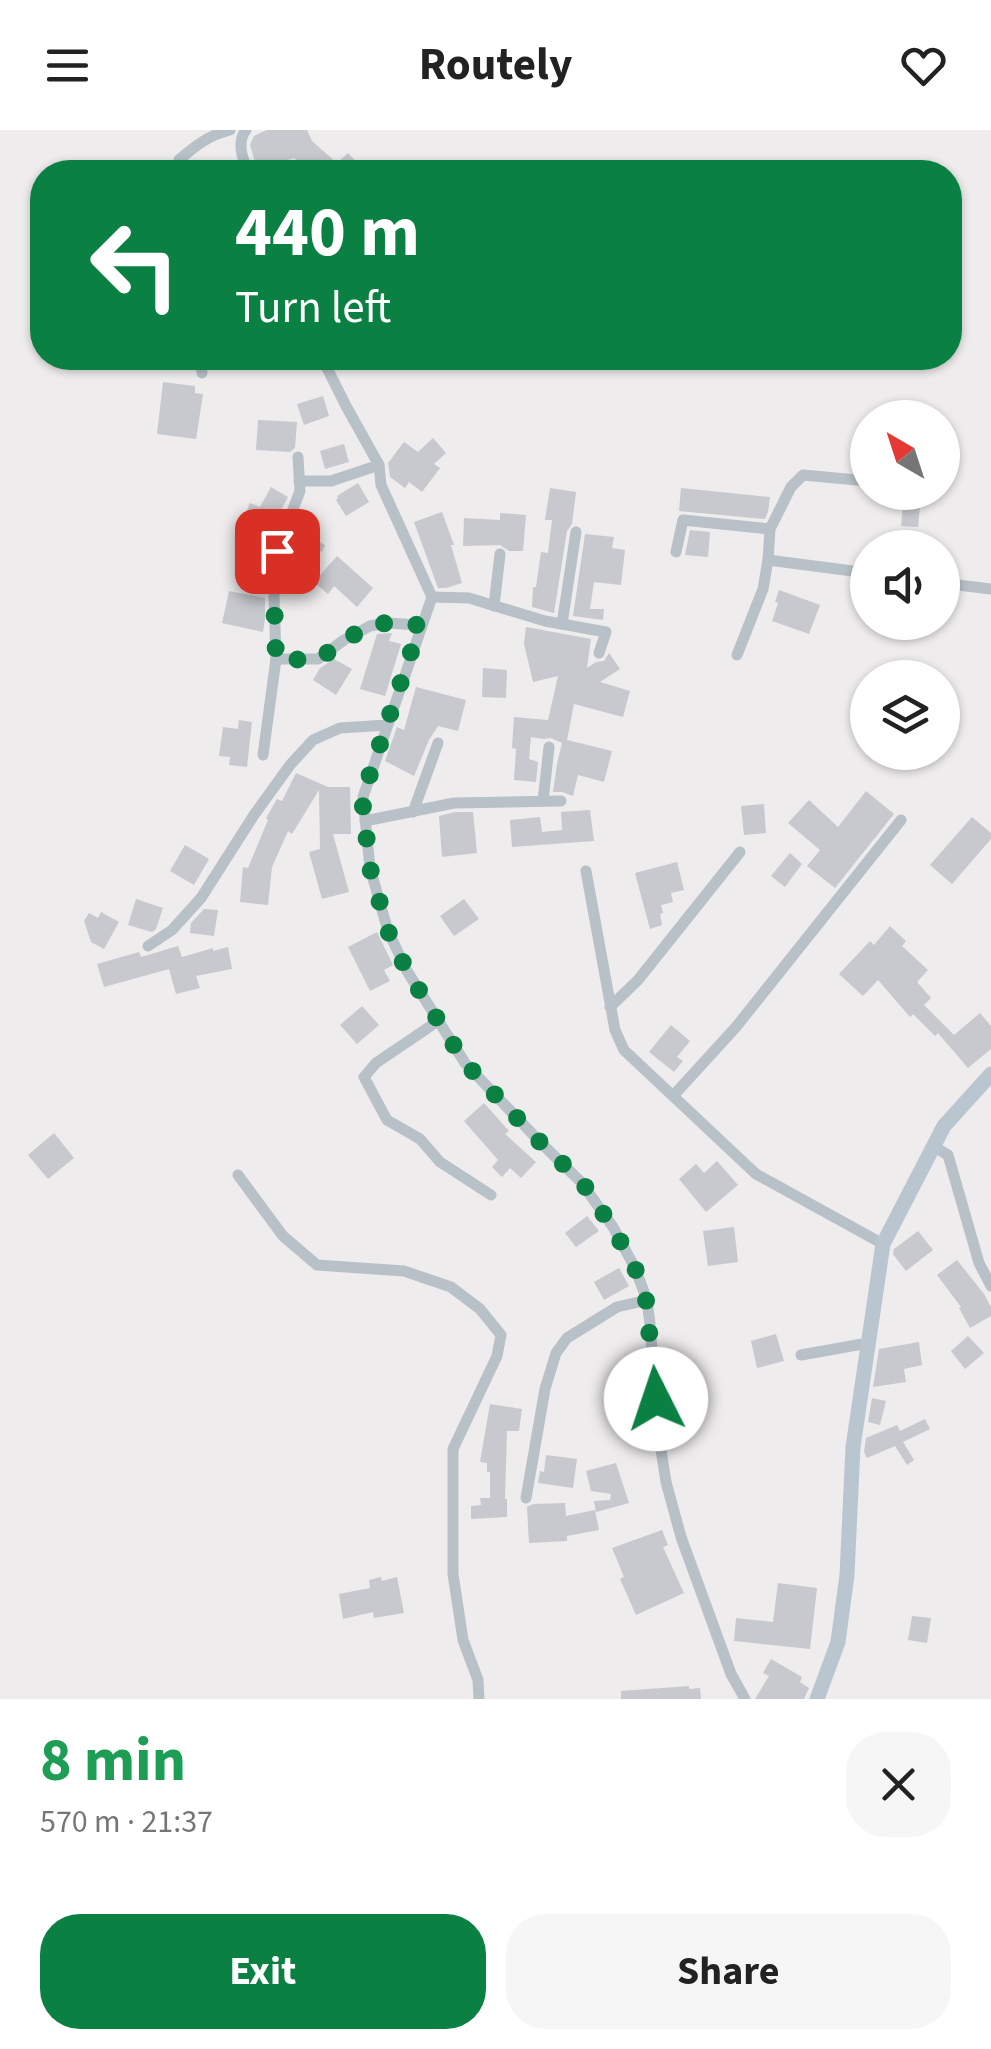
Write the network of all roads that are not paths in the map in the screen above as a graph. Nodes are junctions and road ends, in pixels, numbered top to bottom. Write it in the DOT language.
graph roads {
  1 [pos="239,131"];
  2 [pos="179,160"];
  3 [pos="244,160"];
  4 [pos="202,370"];
  5 [pos="328,370"];
  6 [pos="202,373"];
  7 [pos="298,457"];
  8 [pos="380,465"];
  9 [pos="850,480"];
  10 [pos="299,481"];
  11 [pos="770,528"];
  12 [pos="576,532"];
  13 [pos="676,552"];
  14 [pos="500,554"];
  15 [pos="768,560"];
  16 [pos="850,571"];
  17 [pos="960,585"];
  18 [pos="991,589"];
  19 [pos="432,598"];
  20 [pos="494,606"];
  21 [pos="562,624"];
  22 [pos="420,625"];
  23 [pos="599,653"];
  24 [pos="737,656"];
  25 [pos="276,659"];
  26 [pos="387,726"];
  27 [pos="438,744"];
  28 [pos="549,748"];
  29 [pos="263,755"];
  30 [pos="543,801"];
  31 [pos="561,801"];
  32 [pos="412,812"];
  33 [pos="902,820"];
  34 [pos="365,822"];
  35 [pos="740,852"];
  36 [pos="586,871"];
  37 [pos="148,946"];
  38 [pos="610,1007"];
  39 [pos="438,1021"];
  40 [pos="991,1074"];
  41 [pos="672,1096"];
  42 [pos="933,1146"];
  43 [pos="238,1175"];
  44 [pos="491,1195"];
  45 [pos="883,1244"];
  46 [pos="991,1286"];
  47 [pos="646,1300"];
  48 [pos="868,1343"];
  49 [pos="800,1355"];
  50 [pos="526,1498"];
  51 [pos="479,1699"];
  52 [pos="745,1699"];
  53 [pos="817,1699"];
  1 -- 2 [label="street"];
  1 -- 3 [label="street"];
  4 -- 6 [label="street"];
  5 -- 8 [label="street"];
  7 -- 10 [label="street"];
  8 -- 10 [label="street"];
  8 -- 19 [label="street"];
  9 -- 11 [label="street"];
  10 -- 25 [label="street"];
  11 -- 13 [label="street"];
  11 -- 15 [label="street"];
  12 -- 21 [label="street"];
  14 -- 20 [label="street"];
  15 -- 16 [label="street"];
  15 -- 24 [label="street"];
  17 -- 18 [label="street"];
  19 -- 20 [label="street"];
  19 -- 22 [label="street"];
  20 -- 21 [label="street"];
  21 -- 23 [label="street"];
  22 -- 25 [label="street"];
  22 -- 26 [label="street"];
  25 -- 29 [label="street"];
  26 -- 34 [label="street"];
  26 -- 37 [label="street"];
  27 -- 32 [label="street"];
  28 -- 30 [label="street"];
  30 -- 31 [label="street"];
  30 -- 32 [label="street"];
  32 -- 34 [label="street"];
  33 -- 41 [label="street"];
  34 -- 39 [label="street"];
  35 -- 38 [label="street"];
  36 -- 38 [label="street"];
  38 -- 41 [label="street"];
  39 -- 44 [label="street"];
  39 -- 47 [label="street"];
  40 -- 42 [label="street"];
  41 -- 45 [label="street"];
  42 -- 45 [label="street"];
  42 -- 46 [label="street"];
  43 -- 51 [label="street"];
  45 -- 48 [label="street"];
  47 -- 50 [label="street"];
  47 -- 52 [label="street"];
  48 -- 49 [label="street"];
  48 -- 53 [label="street"];
}
